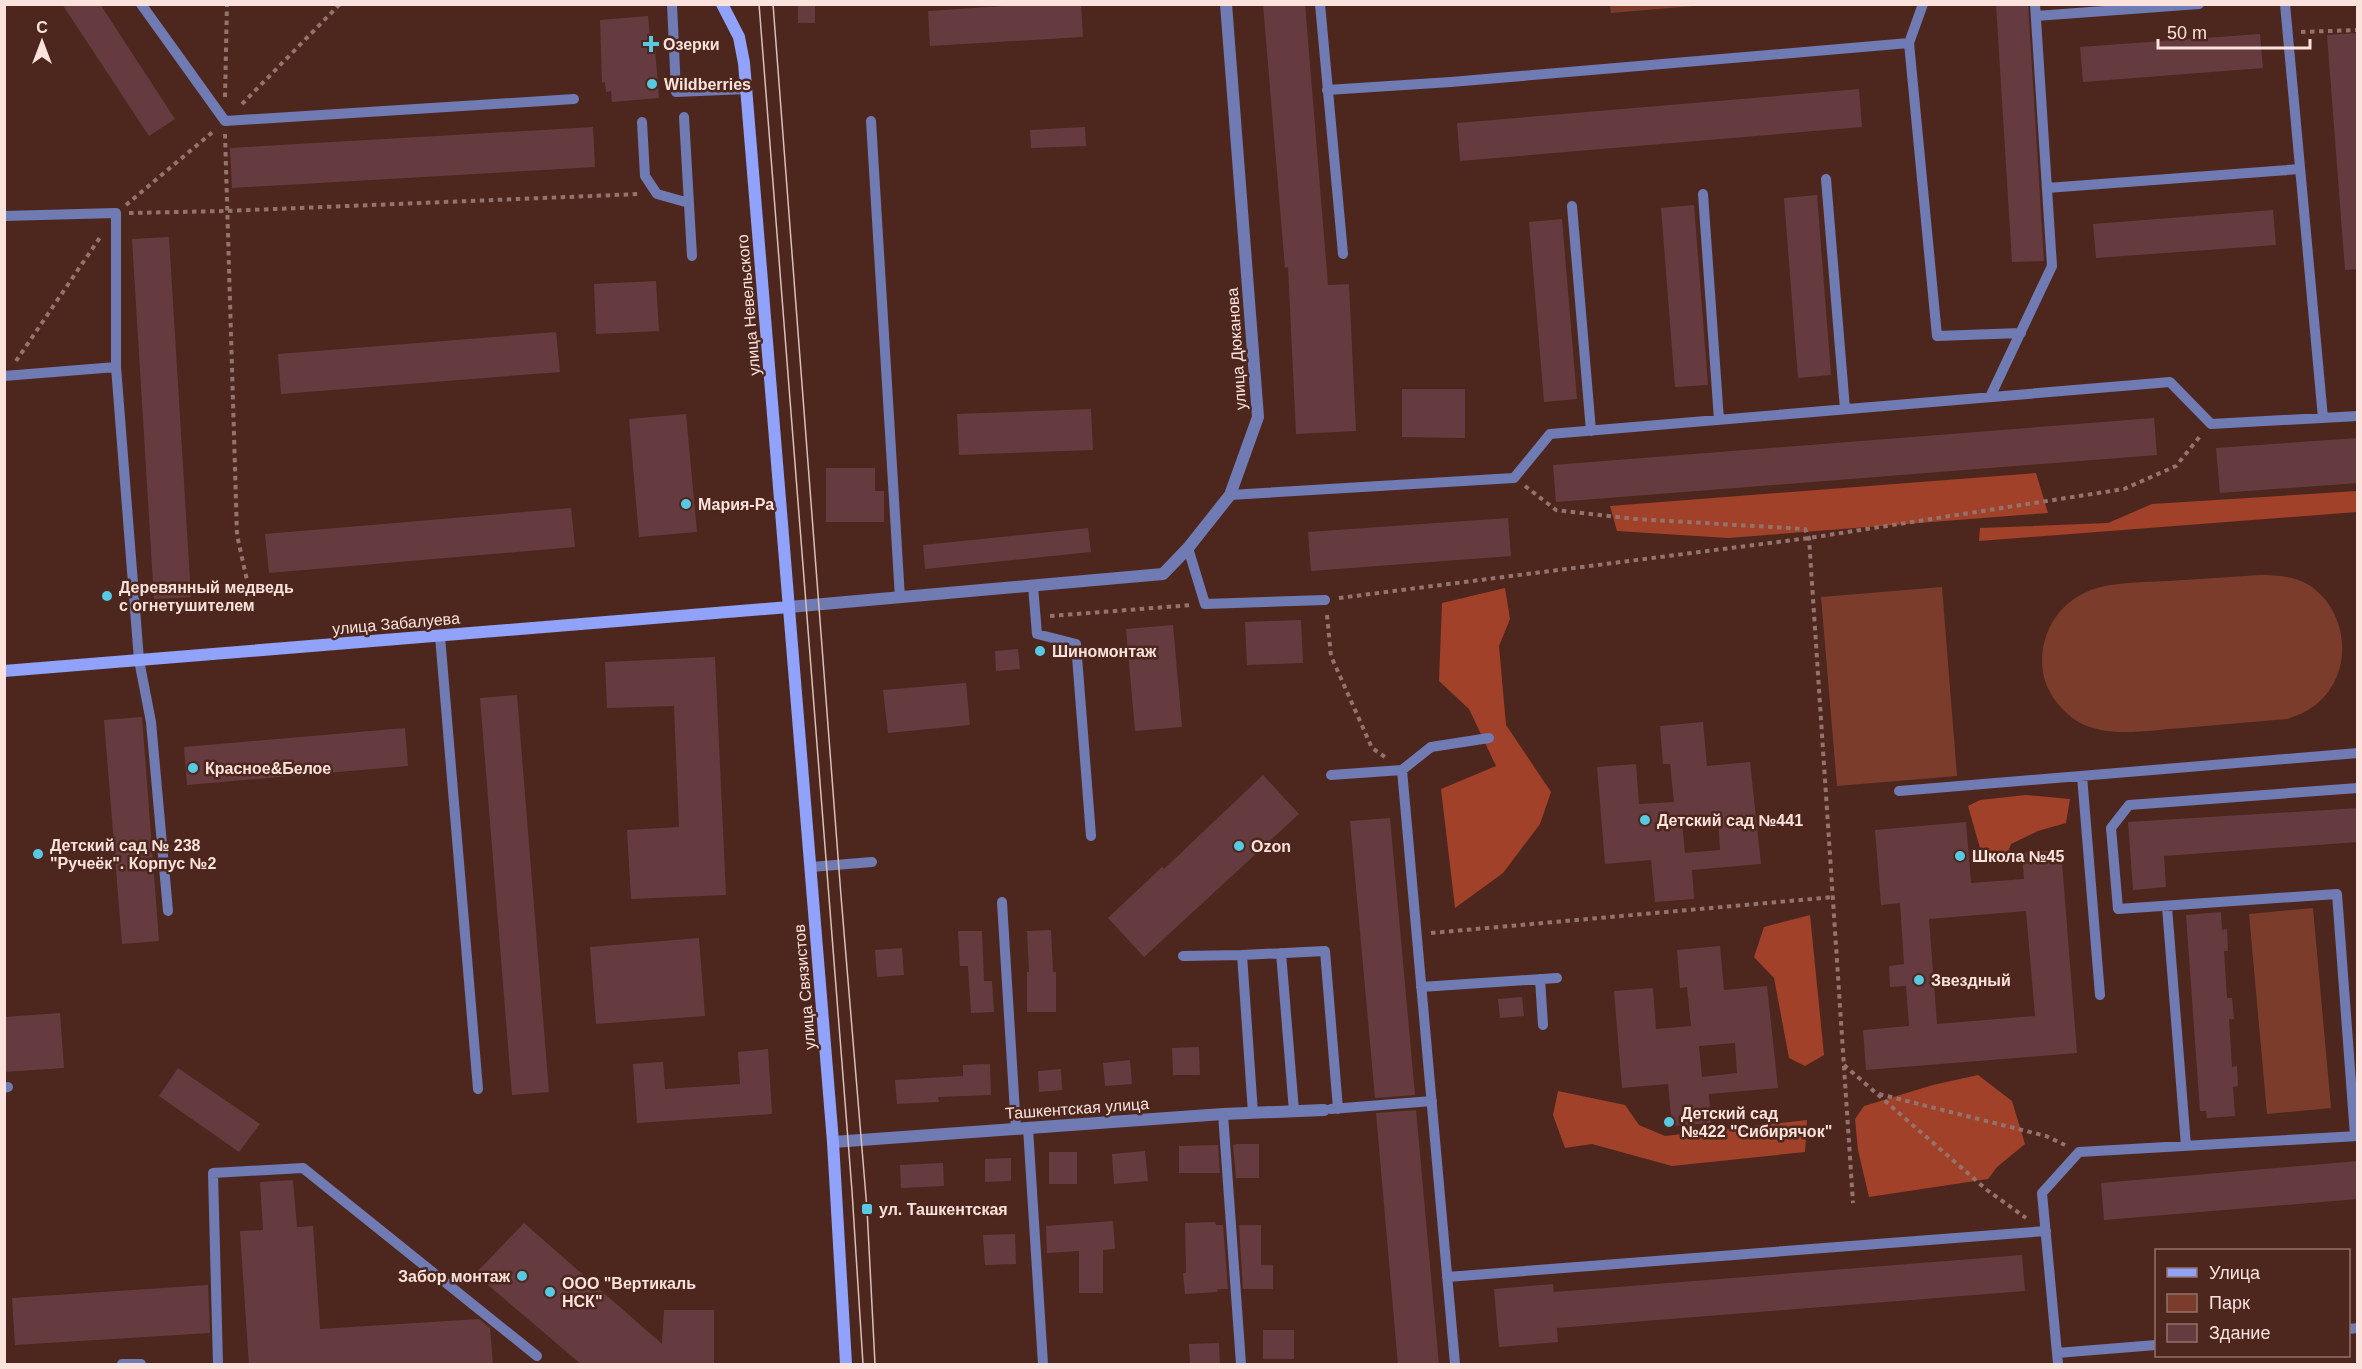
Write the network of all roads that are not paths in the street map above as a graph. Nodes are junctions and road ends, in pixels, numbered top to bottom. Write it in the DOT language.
graph roads {
  1 [pos="141,4"];
  2 [pos="672,4"];
  3 [pos="722,4"];
  4 [pos="1226,4"];
  5 [pos="1320,4"];
  6 [pos="1923,4"];
  7 [pos="2199,4"];
  8 [pos="2285,4"];
  9 [pos="2035,10"];
  10 [pos="1909,43"];
  11 [pos="746,89"];
  12 [pos="1327,90"];
  13 [pos="574,99"];
  14 [pos="684,117"];
  15 [pos="871,121"];
  16 [pos="642,122"];
  17 [pos="2300,169"];
  18 [pos="1826,178"];
  19 [pos="2047,188"];
  20 [pos="1702,194"];
  21 [pos="689,202"];
  22 [pos="1572,206"];
  23 [pos="4,216"];
  24 [pos="1343,254"];
  25 [pos="692,256"];
  26 [pos="2021,333"];
  27 [pos="116,367"];
  28 [pos="5,376"];
  29 [pos="1990,397"];
  30 [pos="1845,409"];
  31 [pos="2358,416"];
  32 [pos="2323,418"];
  33 [pos="1719,420"];
  34 [pos="1591,431"];
  35 [pos="1230,495"];
  36 [pos="1188,548"];
  37 [pos="1033,586"];
  38 [pos="900,598"];
  39 [pos="1325,600"];
  40 [pos="789,607"];
  41 [pos="440,636"];
  42 [pos="140,660"];
  43 [pos="4,671"];
  44 [pos="1489,738"];
  45 [pos="2358,753"];
  46 [pos="1402,770"];
  47 [pos="1330,775"];
  48 [pos="2082,776"];
  49 [pos="2358,788"];
  50 [pos="1899,791"];
  51 [pos="1091,836"];
  52 [pos="872,862"];
  53 [pos="811,867"];
  54 [pos="1002,902"];
  55 [pos="2167,907"];
  56 [pos="168,911"];
  57 [pos="1281,953"];
  58 [pos="1242,955"];
  59 [pos="1183,956"];
  60 [pos="1557,978"];
  61 [pos="1540,979"];
  62 [pos="1421,987"];
  63 [pos="2100,995"];
  64 [pos="1542,1024"];
  65 [pos="478,1089"];
  66 [pos="1432,1101"];
  67 [pos="1338,1109"];
  68 [pos="1324,1110"];
  69 [pos="1294,1111"];
  70 [pos="1253,1113"];
  71 [pos="1223,1114"];
  72 [pos="1022,1129"];
  73 [pos="2356,1136"];
  74 [pos="833,1142"];
  75 [pos="2186,1146"];
  76 [pos="2046,1231"];
  77 [pos="1447,1277"];
  78 [pos="2155,1345"];
  79 [pos="537,1356"];
  80 [pos="2057,1359"];
  81 [pos="122,1365"];
  82 [pos="141,1365"];
  83 [pos="218,1365"];
  84 [pos="846,1365"];
  85 [pos="1043,1365"];
  86 [pos="1240,1365"];
  87 [pos="1455,1365"];
  1 -- 13 [label="lane"];
  2 -- 11 [label="lane"];
  3 -- 11 [label="street, улица Невельского"];
  4 -- 35 [label="street, улица Дюканова"];
  5 -- 12 [label="lane"];
  6 -- 10 [label="lane"];
  7 -- 9 [label="lane"];
  8 -- 17 [label="lane"];
  9 -- 19 [label="lane"];
  10 -- 12 [label="lane"];
  10 -- 26 [label="lane"];
  11 -- 40 [label="street, улица Невельского"];
  12 -- 24 [label="lane"];
  14 -- 21 [label="lane"];
  15 -- 38 [label="lane"];
  16 -- 21 [label="lane"];
  17 -- 19 [label="lane"];
  17 -- 32 [label="lane"];
  18 -- 30 [label="lane"];
  19 -- 26 [label="lane"];
  20 -- 33 [label="lane"];
  21 -- 25 [label="lane"];
  22 -- 34 [label="lane"];
  23 -- 27 [label="lane"];
  26 -- 29 [label="lane"];
  27 -- 28 [label="lane"];
  27 -- 42 [label="lane"];
  29 -- 30 [label="lane"];
  29 -- 32 [label="lane"];
  30 -- 33 [label="lane"];
  31 -- 32 [label="lane"];
  33 -- 34 [label="lane"];
  34 -- 35 [label="lane"];
  35 -- 36 [label="street, улица Дюканова"];
  36 -- 37 [label="street, улица Дюканова"];
  36 -- 39 [label="lane"];
  37 -- 38 [label="street, улица Дюканова"];
  37 -- 51 [label="lane"];
  38 -- 40 [label="street, улица Дюканова"];
  40 -- 41 [label="street, улица Забалуева"];
  40 -- 53 [label="street, улица Связистов"];
  41 -- 42 [label="street, улица Забалуева"];
  41 -- 65 [label="lane"];
  42 -- 43 [label="street, улица Забалуева"];
  42 -- 56 [label="lane"];
  44 -- 46 [label="lane"];
  45 -- 48 [label="lane"];
  46 -- 47 [label="lane"];
  46 -- 62 [label="lane"];
  48 -- 50 [label="lane"];
  48 -- 63 [label="lane"];
  49 -- 55 [label="lane"];
  52 -- 53 [label="lane"];
  53 -- 74 [label="street, улица Связистов"];
  54 -- 72 [label="lane"];
  55 -- 73 [label="lane"];
  55 -- 75 [label="lane"];
  57 -- 58 [label="lane"];
  57 -- 67 [label="lane"];
  57 -- 69 [label="lane"];
  58 -- 59 [label="lane"];
  58 -- 70 [label="lane"];
  60 -- 61 [label="lane"];
  61 -- 62 [label="lane"];
  61 -- 64 [label="lane"];
  62 -- 66 [label="lane"];
  66 -- 67 [label="lane"];
  66 -- 77 [label="lane"];
  67 -- 68 [label="lane"];
  68 -- 69 [label="street, Ташкентская улица"];
  69 -- 70 [label="street, Ташкентская улица"];
  70 -- 71 [label="street, Ташкентская улица"];
  71 -- 72 [label="street, Ташкентская улица"];
  71 -- 86 [label="lane"];
  72 -- 74 [label="street, Ташкентская улица"];
  72 -- 85 [label="lane"];
  73 -- 75 [label="lane"];
  74 -- 84 [label="street, улица Связистов"];
  75 -- 76 [label="lane"];
  76 -- 77 [label="lane"];
  76 -- 80 [label="lane"];
  77 -- 87 [label="lane"];
  78 -- 80 [label="lane"];
  79 -- 83 [label="lane"];
  81 -- 82 [label="lane"];
}
